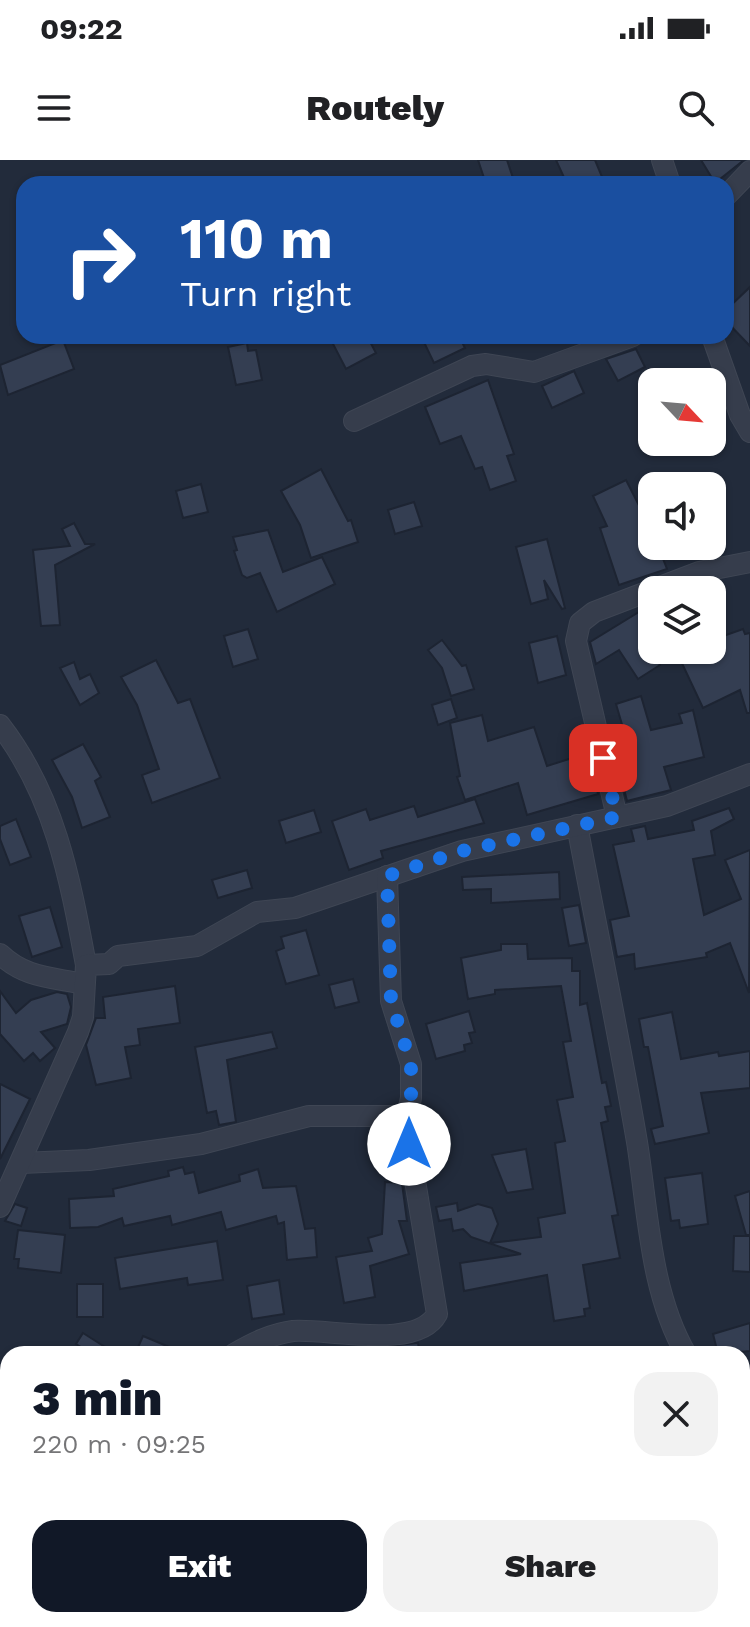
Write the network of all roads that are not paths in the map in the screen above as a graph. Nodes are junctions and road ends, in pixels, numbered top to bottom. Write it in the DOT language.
graph roads {
  1 [pos="750,171"];
  2 [pos="734,188"];
  3 [pos="611,344"];
  4 [pos="715,344"];
  5 [pos="354,421"];
  6 [pos="750,432"];
  7 [pos="750,562"];
  8 [pos="0,725"];
  9 [pos="750,774"];
  10 [pos="617,817"];
  11 [pos="577,825"];
  12 [pos="387,876"];
  13 [pos="0,954"];
  14 [pos="84,975"];
  15 [pos="407,1116"];
  16 [pos="22,1163"];
  17 [pos="2,1194"];
  18 [pos="250,1346"];
  19 [pos="681,1346"];
  1 -- 2 [label="street"];
  3 -- 5 [label="street"];
  4 -- 6 [label="street"];
  7 -- 10 [label="street"];
  8 -- 14 [label="street"];
  9 -- 10 [label="street"];
  10 -- 11 [label="street"];
  11 -- 12 [label="street"];
  11 -- 19 [label="street"];
  12 -- 14 [label="street"];
  12 -- 15 [label="street"];
  13 -- 14 [label="street"];
  14 -- 16 [label="street"];
  15 -- 16 [label="street"];
  15 -- 18 [label="street"];
  16 -- 17 [label="street"];
}
